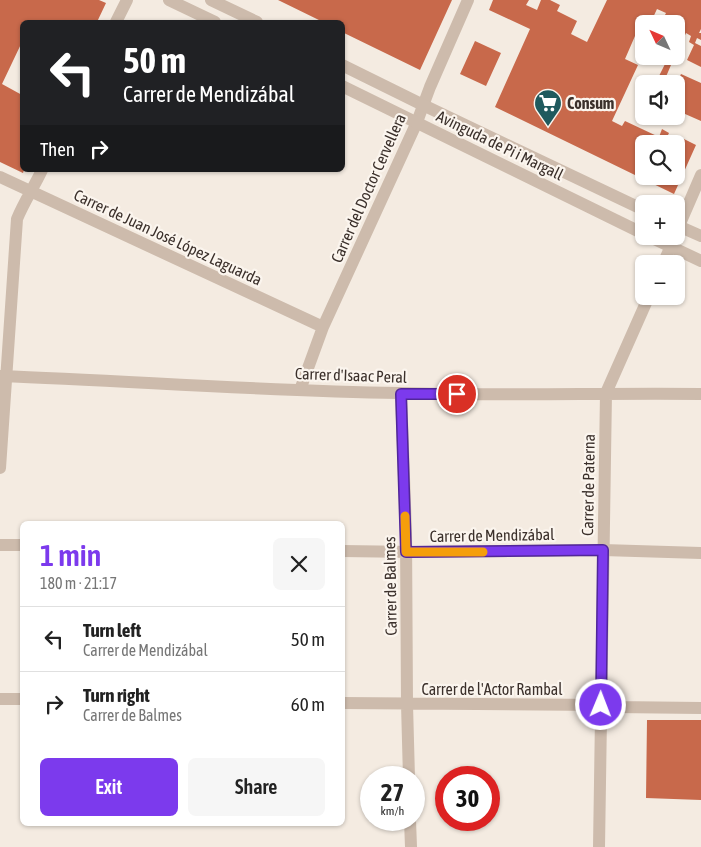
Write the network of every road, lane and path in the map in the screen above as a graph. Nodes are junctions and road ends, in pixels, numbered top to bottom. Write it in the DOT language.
graph roads {
  1 [pos="127,0"];
  2 [pos="169,0"];
  3 [pos="211,0"];
  4 [pos="468,0"];
  5 [pos="117,20"];
  6 [pos="211,20"];
  7 [pos="253,20"];
  8 [pos="345,66"];
  9 [pos="345,87"];
  10 [pos="423,105"];
  11 [pos="417,122"];
  12 [pos="41,172"];
  13 [pos="701,176"];
  14 [pos="0,178"];
  15 [pos="31,192"];
  16 [pos="635,206"];
  17 [pos="685,212"];
  18 [pos="635,230"];
  19 [pos="685,235"];
  20 [pos="701,236"];
  21 [pos="685,245"];
  22 [pos="701,262"];
  23 [pos="645,305"];
  24 [pos="323,327"];
  25 [pos="3,376"];
  26 [pos="300,390"];
  27 [pos="401,394"];
  28 [pos="606,394"];
  29 [pos="701,394"];
  30 [pos="0,468"];
  31 [pos="0,545"];
  32 [pos="20,545"];
  33 [pos="603,550"];
  34 [pos="345,551"];
  35 [pos="406,552"];
  36 [pos="701,553"];
  37 [pos="0,699"];
  38 [pos="20,699"];
  39 [pos="345,703"];
  40 [pos="407,704"];
  41 [pos="601,705"];
  42 [pos="701,708"];
  43 [pos="409,766"];
  44 [pos="410,831"];
  45 [pos="411,847"];
  46 [pos="599,847"];
  1 -- 5 [label="street"];
  2 -- 6 [label="street"];
  3 -- 7 [label="street"];
  4 -- 10 [label="street, Carrer del Doctor Cervellera"];
  8 -- 10 [label="street, Avinguda de Pi i Margall"];
  9 -- 11 [label="street, Avinguda de Pi i Margall"];
  10 -- 11 [label="street, Carrer del Doctor Cervellera"];
  10 -- 16 [label="street, Avinguda de Pi i Margall"];
  11 -- 18 [label="street, Avinguda de Pi i Margall"];
  11 -- 24 [label="street, Carrer del Doctor Cervellera"];
  12 -- 15 [label="street"];
  13 -- 17 [label="street"];
  14 -- 15 [label="street, Carrer de Juan José López Laguarda"];
  15 -- 24 [label="street, Carrer de Juan José López Laguarda"];
  15 -- 25 [label="street"];
  19 -- 20 [label="street"];
  21 -- 22 [label="street"];
  23 -- 28 [label="street"];
  24 -- 26 [label="street, Carrer del Doctor Cervellera"];
  25 -- 26 [label="street, Carrer d'Isaac Peral"];
  25 -- 30 [label="street"];
  26 -- 27 [label="street, Carrer d'Isaac Peral"];
  27 -- 28 [label="street, Carrer d'Isaac Peral"];
  27 -- 35 [label="street, Carrer de Balmes"];
  28 -- 29 [label="street, Carrer d'Isaac Peral"];
  28 -- 33 [label="street, Carrer de Paterna"];
  31 -- 32 [label="street"];
  33 -- 35 [label="street, Carrer de Mendizábal"];
  33 -- 36 [label="street, Carrer de Mendizábal"];
  33 -- 41 [label="street, Carrer de Paterna"];
  34 -- 35 [label="street, Carrer de Mendizábal"];
  35 -- 40 [label="street, Carrer de Balmes"];
  37 -- 38 [label="street"];
  39 -- 40 [label="street, Carrer de l'Actor Rambal"];
  40 -- 41 [label="street, Carrer de l'Actor Rambal"];
  40 -- 43 [label="street, Carrer de Balmes"];
  41 -- 42 [label="street, Carrer de l'Actor Rambal"];
  41 -- 46 [label="street, Carrer de Paterna"];
  44 -- 45 [label="street"];
}
